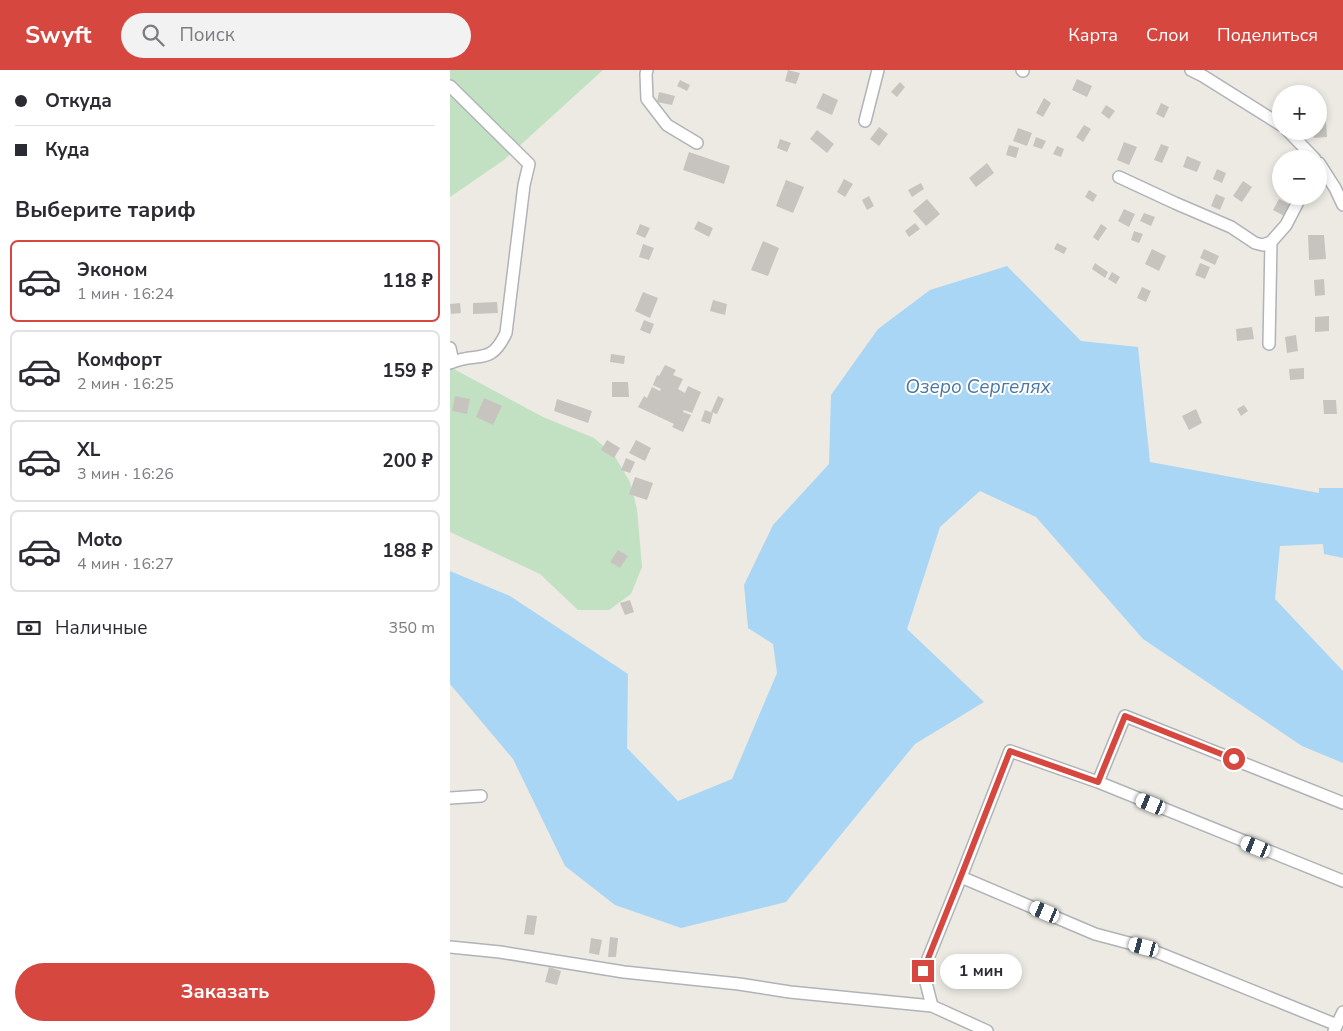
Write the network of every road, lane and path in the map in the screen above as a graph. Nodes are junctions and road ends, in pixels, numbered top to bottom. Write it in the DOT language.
graph roads {
  1 [pos="648,70"];
  2 [pos="878,70"];
  3 [pos="1191,70"];
  4 [pos="450,86"];
  5 [pos="1272,119"];
  6 [pos="865,121"];
  7 [pos="1297,140"];
  8 [pos="697,143"];
  9 [pos="1306,150"];
  10 [pos="1327,176"];
  11 [pos="1119,177"];
  12 [pos="1296,205"];
  13 [pos="1343,205"];
  14 [pos="1271,242"];
  15 [pos="1269,344"];
  16 [pos="450,348"];
  17 [pos="451,362"];
  18 [pos="1098,782"];
  19 [pos="481,796"];
  20 [pos="450,798"];
  21 [pos="1343,803"];
  22 [pos="961,876"];
  23 [pos="1343,881"];
  24 [pos="450,946"];
  25 [pos="932,1006"];
  26 [pos="1343,1012"];
  27 [pos="1336,1028"];
  28 [pos="987,1031"];
  1 -- 8 [label="street"];
  2 -- 6 [label="street"];
  3 -- 5 [label="street"];
  4 -- 17 [label="street"];
  7 -- 9 [label="street"];
  10 -- 13 [label="street"];
  11 -- 14 [label="street"];
  12 -- 14 [label="street"];
  14 -- 15 [label="street"];
  16 -- 17 [label="street"];
  18 -- 21 [label="street"];
  18 -- 22 [label="street"];
  18 -- 23 [label="street"];
  19 -- 20 [label="street"];
  22 -- 25 [label="street"];
  22 -- 27 [label="street"];
  24 -- 25 [label="street"];
  25 -- 28 [label="street"];
  26 -- 27 [label="street"];
}
